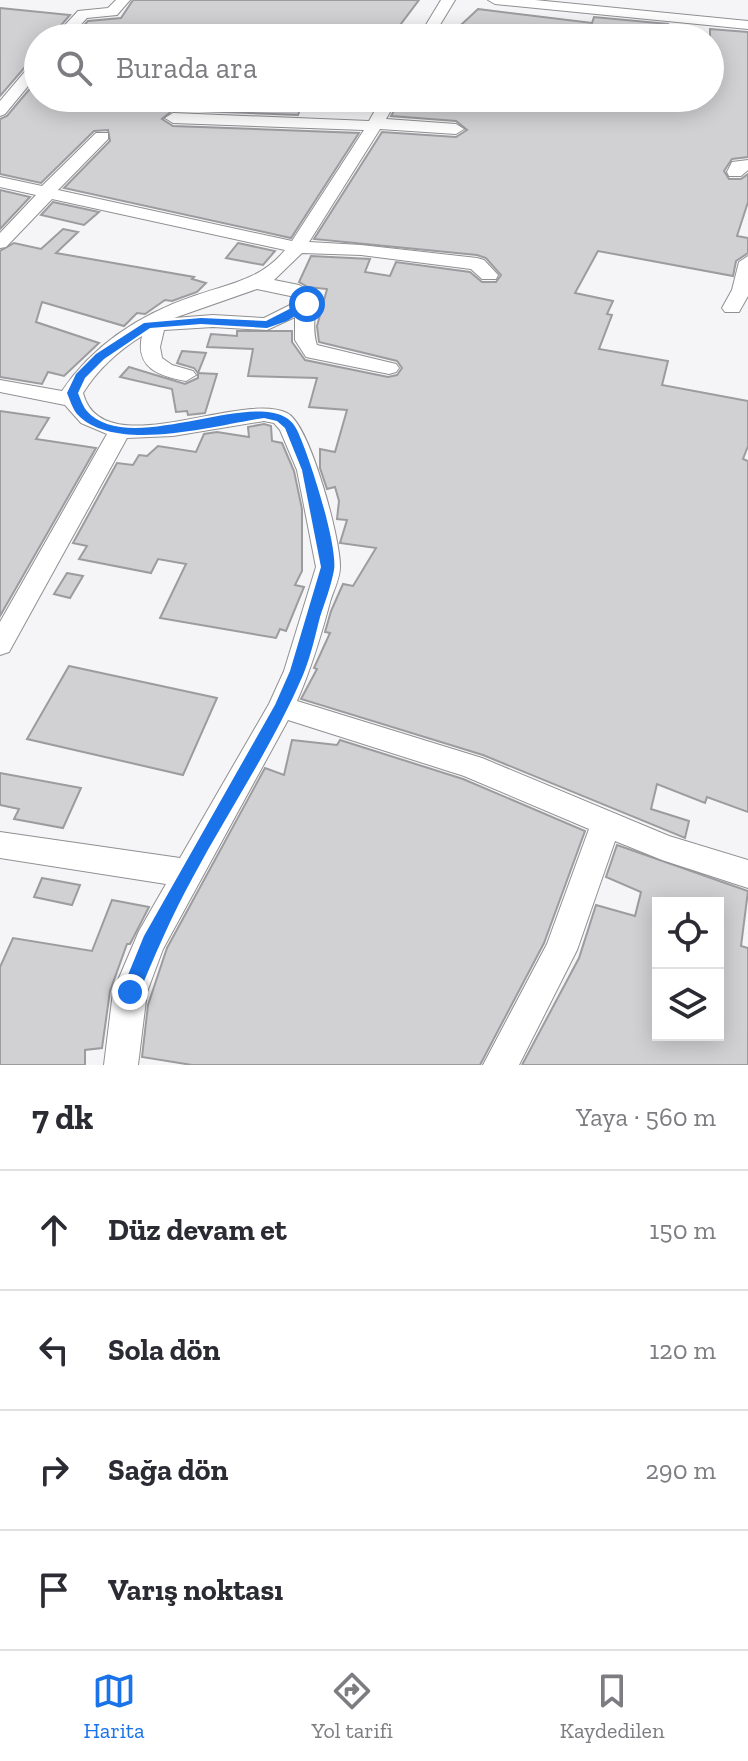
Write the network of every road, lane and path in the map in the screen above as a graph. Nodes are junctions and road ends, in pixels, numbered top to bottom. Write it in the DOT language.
graph roads {
  1 [pos="123,0"];
  2 [pos="448,0"];
  3 [pos="495,0"];
  4 [pos="521,1"];
  5 [pos="73,24"];
  6 [pos="433,24"];
  7 [pos="748,25"];
  8 [pos="24,82"];
  9 [pos="0,111"];
  10 [pos="382,112"];
  11 [pos="173,118"];
  12 [pos="375,126"];
  13 [pos="456,129"];
  14 [pos="102,136"];
  15 [pos="0,182"];
  16 [pos="49,192"];
  17 [pos="0,243"];
  18 [pos="296,247"];
  19 [pos="748,262"];
  20 [pos="489,275"];
  21 [pos="256,283"];
  22 [pos="307,304"];
  23 [pos="732,308"];
  24 [pos="152,325"];
  25 [pos="389,368"];
  26 [pos="186,375"];
  27 [pos="0,386"];
  28 [pos="73,400"];
  29 [pos="120,430"];
  30 [pos="0,645"];
  31 [pos="281,707"];
  32 [pos="606,823"];
  33 [pos="0,845"];
  34 [pos="186,873"];
  35 [pos="748,874"];
  36 [pos="121,1065"];
  37 [pos="500,1065"];
  1 -- 5 [label="street"];
  2 -- 6 [label="street"];
  3 -- 4 [label="street"];
  4 -- 7 [label="street"];
  8 -- 9 [label="street"];
  10 -- 12 [label="street"];
  11 -- 12 [label="street"];
  12 -- 13 [label="street"];
  12 -- 18 [label="street"];
  14 -- 16 [label="street"];
  15 -- 16 [label="street"];
  16 -- 17 [label="street"];
  16 -- 18 [label="street"];
  18 -- 20 [label="street"];
  18 -- 21 [label="street"];
  19 -- 23 [label="street"];
  21 -- 22 [label="street"];
  21 -- 24 [label="street"];
  22 -- 24 [label="street"];
  22 -- 25 [label="street"];
  24 -- 26 [label="street"];
  24 -- 28 [label="street"];
  27 -- 28 [label="street"];
  28 -- 29 [label="street"];
  29 -- 30 [label="street"];
  29 -- 31 [label="street"];
  31 -- 32 [label="street"];
  31 -- 34 [label="street"];
  32 -- 35 [label="street"];
  32 -- 37 [label="street"];
  33 -- 34 [label="street"];
  34 -- 36 [label="street"];
}
